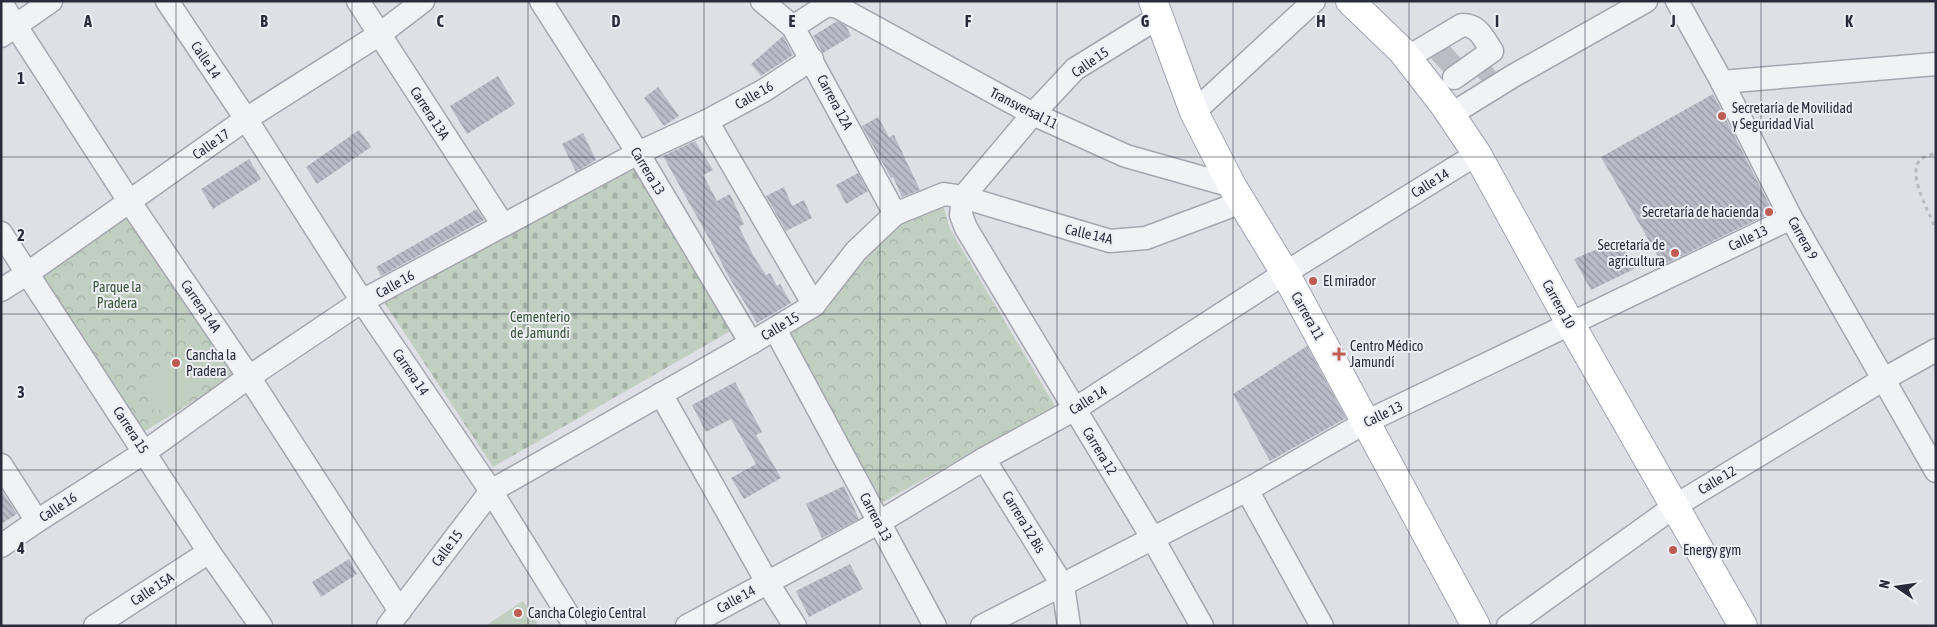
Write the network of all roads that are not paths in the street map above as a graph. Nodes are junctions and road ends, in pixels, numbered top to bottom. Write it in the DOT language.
graph roads {
  1 [pos="51,1"];
  2 [pos="167,1"];
  3 [pos="358,1"];
  4 [pos="423,1"];
  5 [pos="541,1"];
  6 [pos="762,1"];
  7 [pos="1314,1"];
  8 [pos="1350,1"];
  9 [pos="1369,1"];
  10 [pos="1646,1"];
  11 [pos="1677,1"];
  12 [pos="1,3"];
  13 [pos="1156,9"];
  14 [pos="794,27"];
  15 [pos="1379,30"];
  16 [pos="9,31"];
  17 [pos="380,34"];
  18 [pos="812,59"];
  19 [pos="1434,59"];
  20 [pos="1936,64"];
  21 [pos="1496,69"];
  22 [pos="1722,82"];
  23 [pos="1455,108"];
  24 [pos="1194,112"];
  25 [pos="1033,114"];
  26 [pos="246,119"];
  27 [pos="706,121"];
  28 [pos="638,153"];
  29 [pos="1477,154"];
  30 [pos="1237,194"];
  31 [pos="963,197"];
  32 [pos="129,201"];
  33 [pos="895,214"];
  34 [pos="1791,218"];
  35 [pos="503,225"];
  36 [pos="1,234"];
  37 [pos="1285,273"];
  38 [pos="28,274"];
  39 [pos="1,290"];
  40 [pos="362,302"];
  41 [pos="814,305"];
  42 [pos="1570,323"];
  43 [pos="775,329"];
  44 [pos="751,343"];
  45 [pos="1936,350"];
  46 [pos="249,377"];
  47 [pos="1884,379"];
  48 [pos="661,394"];
  49 [pos="1075,409"];
  50 [pos="1366,422"];
  51 [pos="145,452"];
  52 [pos="984,459"];
  53 [pos="1,465"];
  54 [pos="1936,470"];
  55 [pos="1247,490"];
  56 [pos="491,491"];
  57 [pos="1675,506"];
  58 [pos="36,521"];
  59 [pos="878,522"];
  60 [pos="1153,539"];
  61 [pos="1,546"];
  62 [pos="209,552"];
  63 [pos="767,582"];
  64 [pos="1062,586"];
  65 [pos="394,618"];
  66 [pos="95,626"];
  67 [pos="261,626"];
  68 [pos="575,626"];
  69 [pos="688,626"];
  70 [pos="795,626"];
  71 [pos="935,626"];
  72 [pos="982,626"];
  73 [pos="1069,626"];
  74 [pos="1202,626"];
  75 [pos="1322,626"];
  76 [pos="1476,626"];
  77 [pos="1508,626"];
  78 [pos="1742,626"];
  1 -- 16 [label="street"];
  2 -- 26 [label="street, Calle 14"];
  3 -- 17 [label="street, Carrera 13A"];
  4 -- 17 [label="street, Calle 17"];
  5 -- 28 [label="street, Carrera 13"];
  6 -- 14 [label="street, Carrera 12A"];
  7 -- 24 [label="street"];
  8 -- 15 [label="main road, Carrera 10"];
  9 -- 15 [label="street"];
  10 -- 21 [label="street"];
  11 -- 22 [label="street, Carrera 9"];
  12 -- 16 [label="street, Carrera 14A"];
  13 -- 24 [label="main road, Carrera 11"];
  13 -- 25 [label="street, Calle 15"];
  14 -- 18 [label="street, Carrera 12A"];
  14 -- 25 [label="street, Transversal 11"];
  15 -- 19 [label="main road, Carrera 10"];
  16 -- 32 [label="street, Carrera 14A"];
  17 -- 26 [label="street, Calle 17"];
  17 -- 35 [label="street, Carrera 13A"];
  18 -- 27 [label="street, Calle 16"];
  18 -- 33 [label="street, Carrera 12A"];
  19 -- 21 [label="street"];
  19 -- 21 [label="street"];
  19 -- 23 [label="main road, Carrera 10"];
  19 -- 23 [label="street"];
  20 -- 22 [label="street"];
  21 -- 23 [label="street"];
  21 -- 23 [label="street"];
  22 -- 34 [label="street, Carrera 9"];
  23 -- 29 [label="main road, Carrera 10"];
  24 -- 30 [label="main road, Carrera 11"];
  25 -- 30 [label="street, Transversal 11"];
  25 -- 31 [label="street, Calle 15"];
  26 -- 32 [label="street, Calle 17"];
  26 -- 40 [label="street, Carrera 14"];
  27 -- 28 [label="street, Calle 16"];
  27 -- 41 [label="street"];
  28 -- 35 [label="street, Calle 16"];
  28 -- 44 [label="street, Carrera 13"];
  29 -- 37 [label="street, Calle 14"];
  29 -- 42 [label="main road, Carrera 10"];
  30 -- 31 [label="street, Calle 14A"];
  30 -- 37 [label="main road, Carrera 11"];
  31 -- 33 [label="street, Calle 15"];
  31 -- 49 [label="street, Carrera 12"];
  32 -- 38 [label="street, Calle 17"];
  32 -- 46 [label="street, Carrera 14A"];
  33 -- 41 [label="street, Calle 15"];
  34 -- 42 [label="street, Calle 13"];
  34 -- 47 [label="street, Carrera 9"];
  35 -- 40 [label="street, Calle 16"];
  36 -- 38 [label="street, Carrera 15"];
  37 -- 49 [label="street, Calle 14"];
  37 -- 50 [label="main road, Carrera 11"];
  38 -- 39 [label="street, Calle 17"];
  38 -- 51 [label="street, Carrera 15"];
  40 -- 46 [label="street, Calle 16"];
  40 -- 56 [label="street, Carrera 14"];
  41 -- 43 [label="street, Calle 15"];
  42 -- 50 [label="street, Calle 13"];
  42 -- 57 [label="main road, Carrera 10"];
  43 -- 44 [label="street, Calle 15"];
  43 -- 59 [label="street, Carrera 13"];
  44 -- 48 [label="street, Calle 15"];
  45 -- 47 [label="street, Calle 12"];
  46 -- 51 [label="street, Calle 16"];
  46 -- 65 [label="street, Carrera 14A"];
  47 -- 54 [label="street, Carrera 9"];
  47 -- 57 [label="street, Calle 12"];
  48 -- 56 [label="street, Calle 15"];
  48 -- 63 [label="street"];
  49 -- 52 [label="street, Calle 14"];
  49 -- 60 [label="street, Carrera 12"];
  50 -- 55 [label="street, Calle 13"];
  50 -- 76 [label="main road, Carrera 11"];
  51 -- 58 [label="street, Calle 16"];
  51 -- 62 [label="street, Carrera 15"];
  52 -- 59 [label="street, Calle 14"];
  52 -- 64 [label="street, Carrera 12 Bis"];
  53 -- 58 [label="street"];
  55 -- 60 [label="street, Calle 13"];
  55 -- 75 [label="street"];
  56 -- 65 [label="street, Calle 15"];
  56 -- 68 [label="street, Carrera 14"];
  57 -- 77 [label="street, Calle 12"];
  57 -- 78 [label="main road, Carrera 10"];
  58 -- 61 [label="street, Calle 16"];
  59 -- 63 [label="street, Calle 14"];
  59 -- 71 [label="street, Carrera 13"];
  60 -- 64 [label="street, Calle 13"];
  60 -- 74 [label="street, Carrera 12"];
  62 -- 66 [label="street, Calle 15A"];
  62 -- 67 [label="street, Carrera 15"];
  63 -- 69 [label="street, Calle 14"];
  63 -- 70 [label="street"];
  64 -- 72 [label="street, Calle 13"];
  64 -- 73 [label="street"];
}
